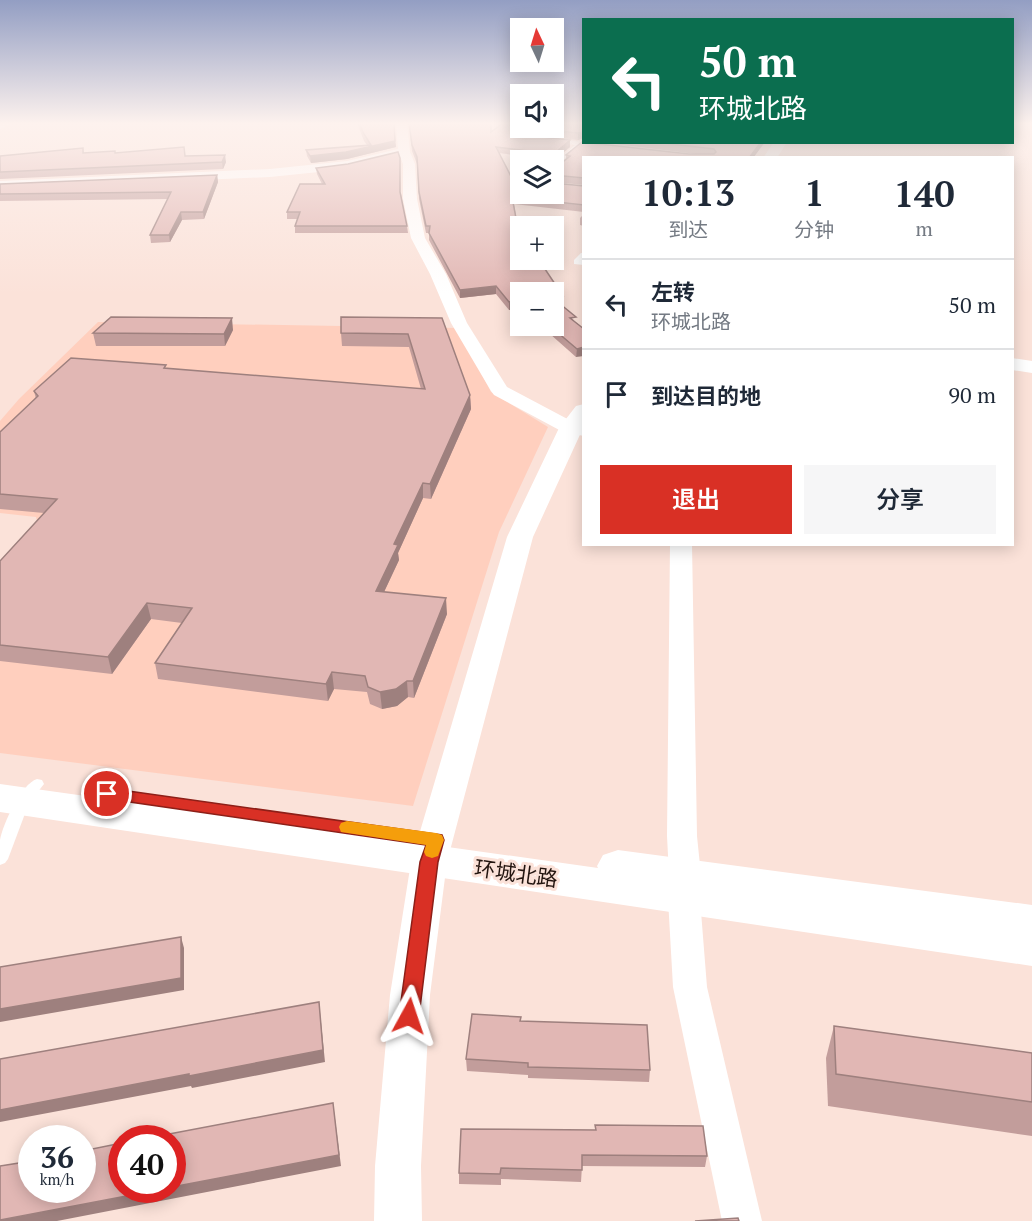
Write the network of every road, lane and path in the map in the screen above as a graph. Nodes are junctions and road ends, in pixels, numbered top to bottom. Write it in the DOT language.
graph roads {
  1 [pos="113,180"];
  2 [pos="409,180"];
  3 [pos="0,185"];
  4 [pos="1014,364"];
  5 [pos="1032,367"];
  6 [pos="579,423"];
  7 [pos="681,546"];
  8 [pos="15,791"];
  9 [pos="433,851"];
  10 [pos="0,859"];
  11 [pos="685,887"];
  12 [pos="1032,923"];
  13 [pos="1032,948"];
  14 [pos="398,1221"];
  15 [pos="742,1221"];
  1 -- 3 [label="street"];
  2 -- 6 [label="street"];
  4 -- 5 [label="street"];
  6 -- 9 [label="street"];
  7 -- 11 [label="street"];
  8 -- 9 [label="main road, 环城北路"];
  8 -- 10 [label="lane"];
  9 -- 11 [label="main road, 环城北路"];
  9 -- 14 [label="street"];
  11 -- 12 [label="main road, 环城北路"];
  11 -- 13 [label="main road, 环城北路"];
  11 -- 15 [label="street"];
}
